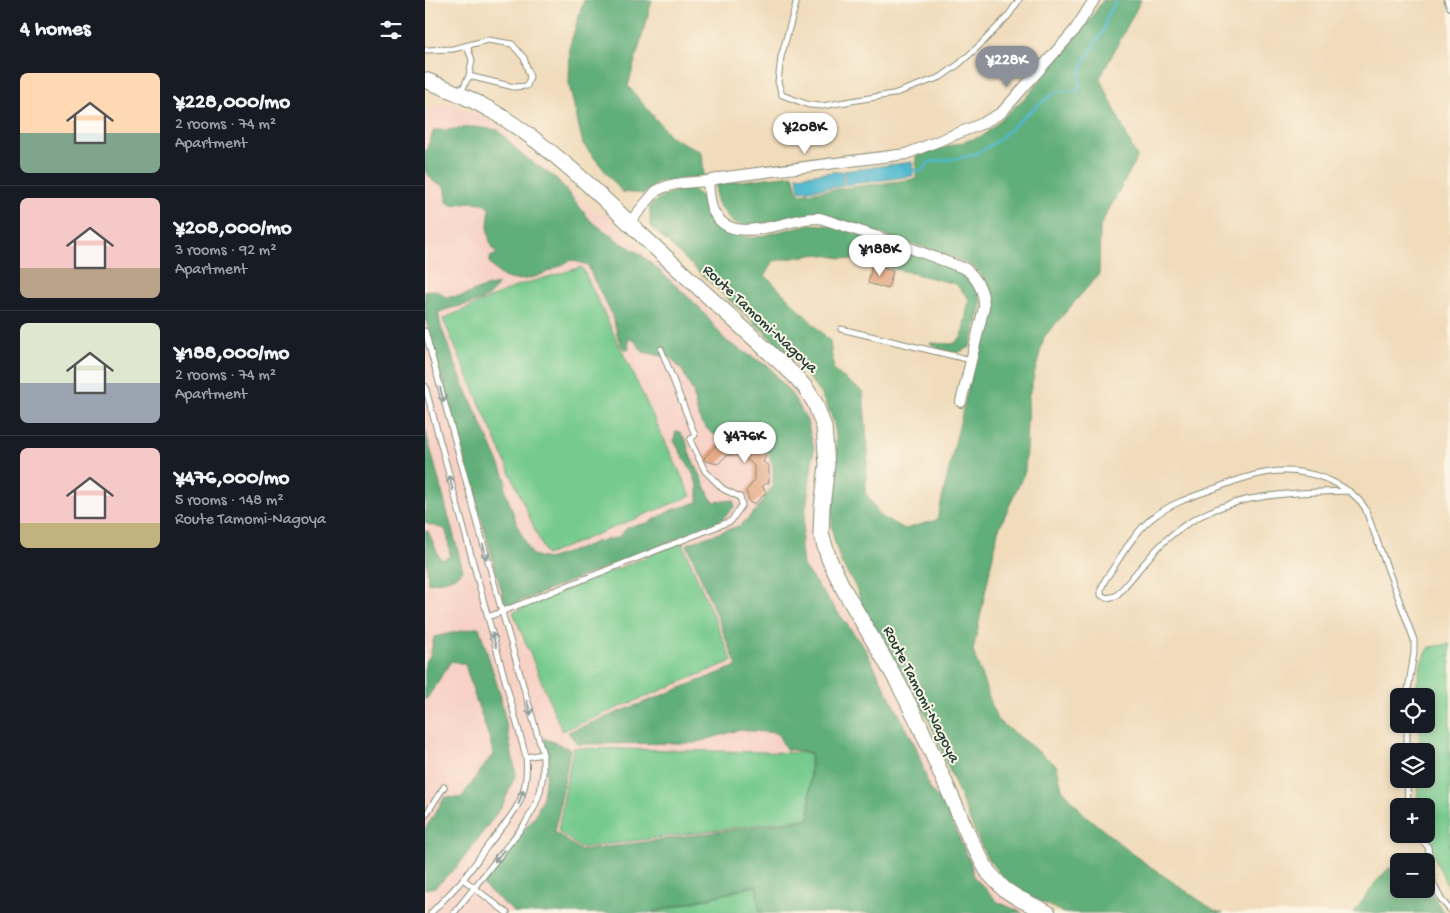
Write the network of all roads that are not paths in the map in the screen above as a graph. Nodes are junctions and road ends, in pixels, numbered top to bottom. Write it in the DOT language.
graph roads {
  1 [pos="797,0"];
  2 [pos="1019,0"];
  3 [pos="1094,0"];
  4 [pos="1447,0"];
  5 [pos="1450,7"];
  6 [pos="467,46"];
  7 [pos="425,50"];
  8 [pos="469,76"];
  9 [pos="426,82"];
  10 [pos="460,94"];
  11 [pos="708,181"];
  12 [pos="629,223"];
  13 [pos="841,329"];
  14 [pos="425,331"];
  15 [pos="661,349"];
  16 [pos="971,360"];
  17 [pos="425,386"];
  18 [pos="961,402"];
  19 [pos="1349,491"];
  20 [pos="502,612"];
  21 [pos="487,617"];
  22 [pos="1408,688"];
  23 [pos="543,754"];
  24 [pos="527,757"];
  25 [pos="444,788"];
  26 [pos="425,816"];
  27 [pos="1424,843"];
  28 [pos="463,879"];
  29 [pos="474,887"];
  30 [pos="1450,910"];
  31 [pos="431,913"];
  32 [pos="454,913"];
  33 [pos="507,913"];
  34 [pos="1048,913"];
  1 -- 2 [label="lane"];
  3 -- 11 [label="street"];
  4 -- 5 [label="lane"];
  6 -- 7 [label="lane"];
  6 -- 8 [label="lane"];
  6 -- 8 [label="lane"];
  8 -- 10 [label="lane"];
  9 -- 10 [label="main road, Route Tamomi-Nagoya"];
  10 -- 12 [label="main road, Route Tamomi-Nagoya"];
  11 -- 12 [label="street"];
  11 -- 16 [label="street"];
  12 -- 34 [label="main road, Route Tamomi-Nagoya"];
  13 -- 16 [label="lane"];
  14 -- 20 [label="lane, one-way"];
  15 -- 20 [label="lane"];
  16 -- 18 [label="street"];
  21 -- 17 [label="lane, one-way"];
  19 -- 19 [label="lane"];
  19 -- 22 [label="lane"];
  20 -- 21 [label="lane"];
  20 -- 23 [label="lane, one-way"];
  24 -- 21 [label="lane, one-way"];
  23 -- 24 [label="lane"];
  23 -- 29 [label="lane, one-way"];
  28 -- 24 [label="lane, one-way"];
  25 -- 26 [label="lane"];
  27 -- 30 [label="lane"];
  28 -- 29 [label="lane"];
  28 -- 31 [label="lane"];
  29 -- 32 [label="lane"];
  29 -- 33 [label="lane"];
}
